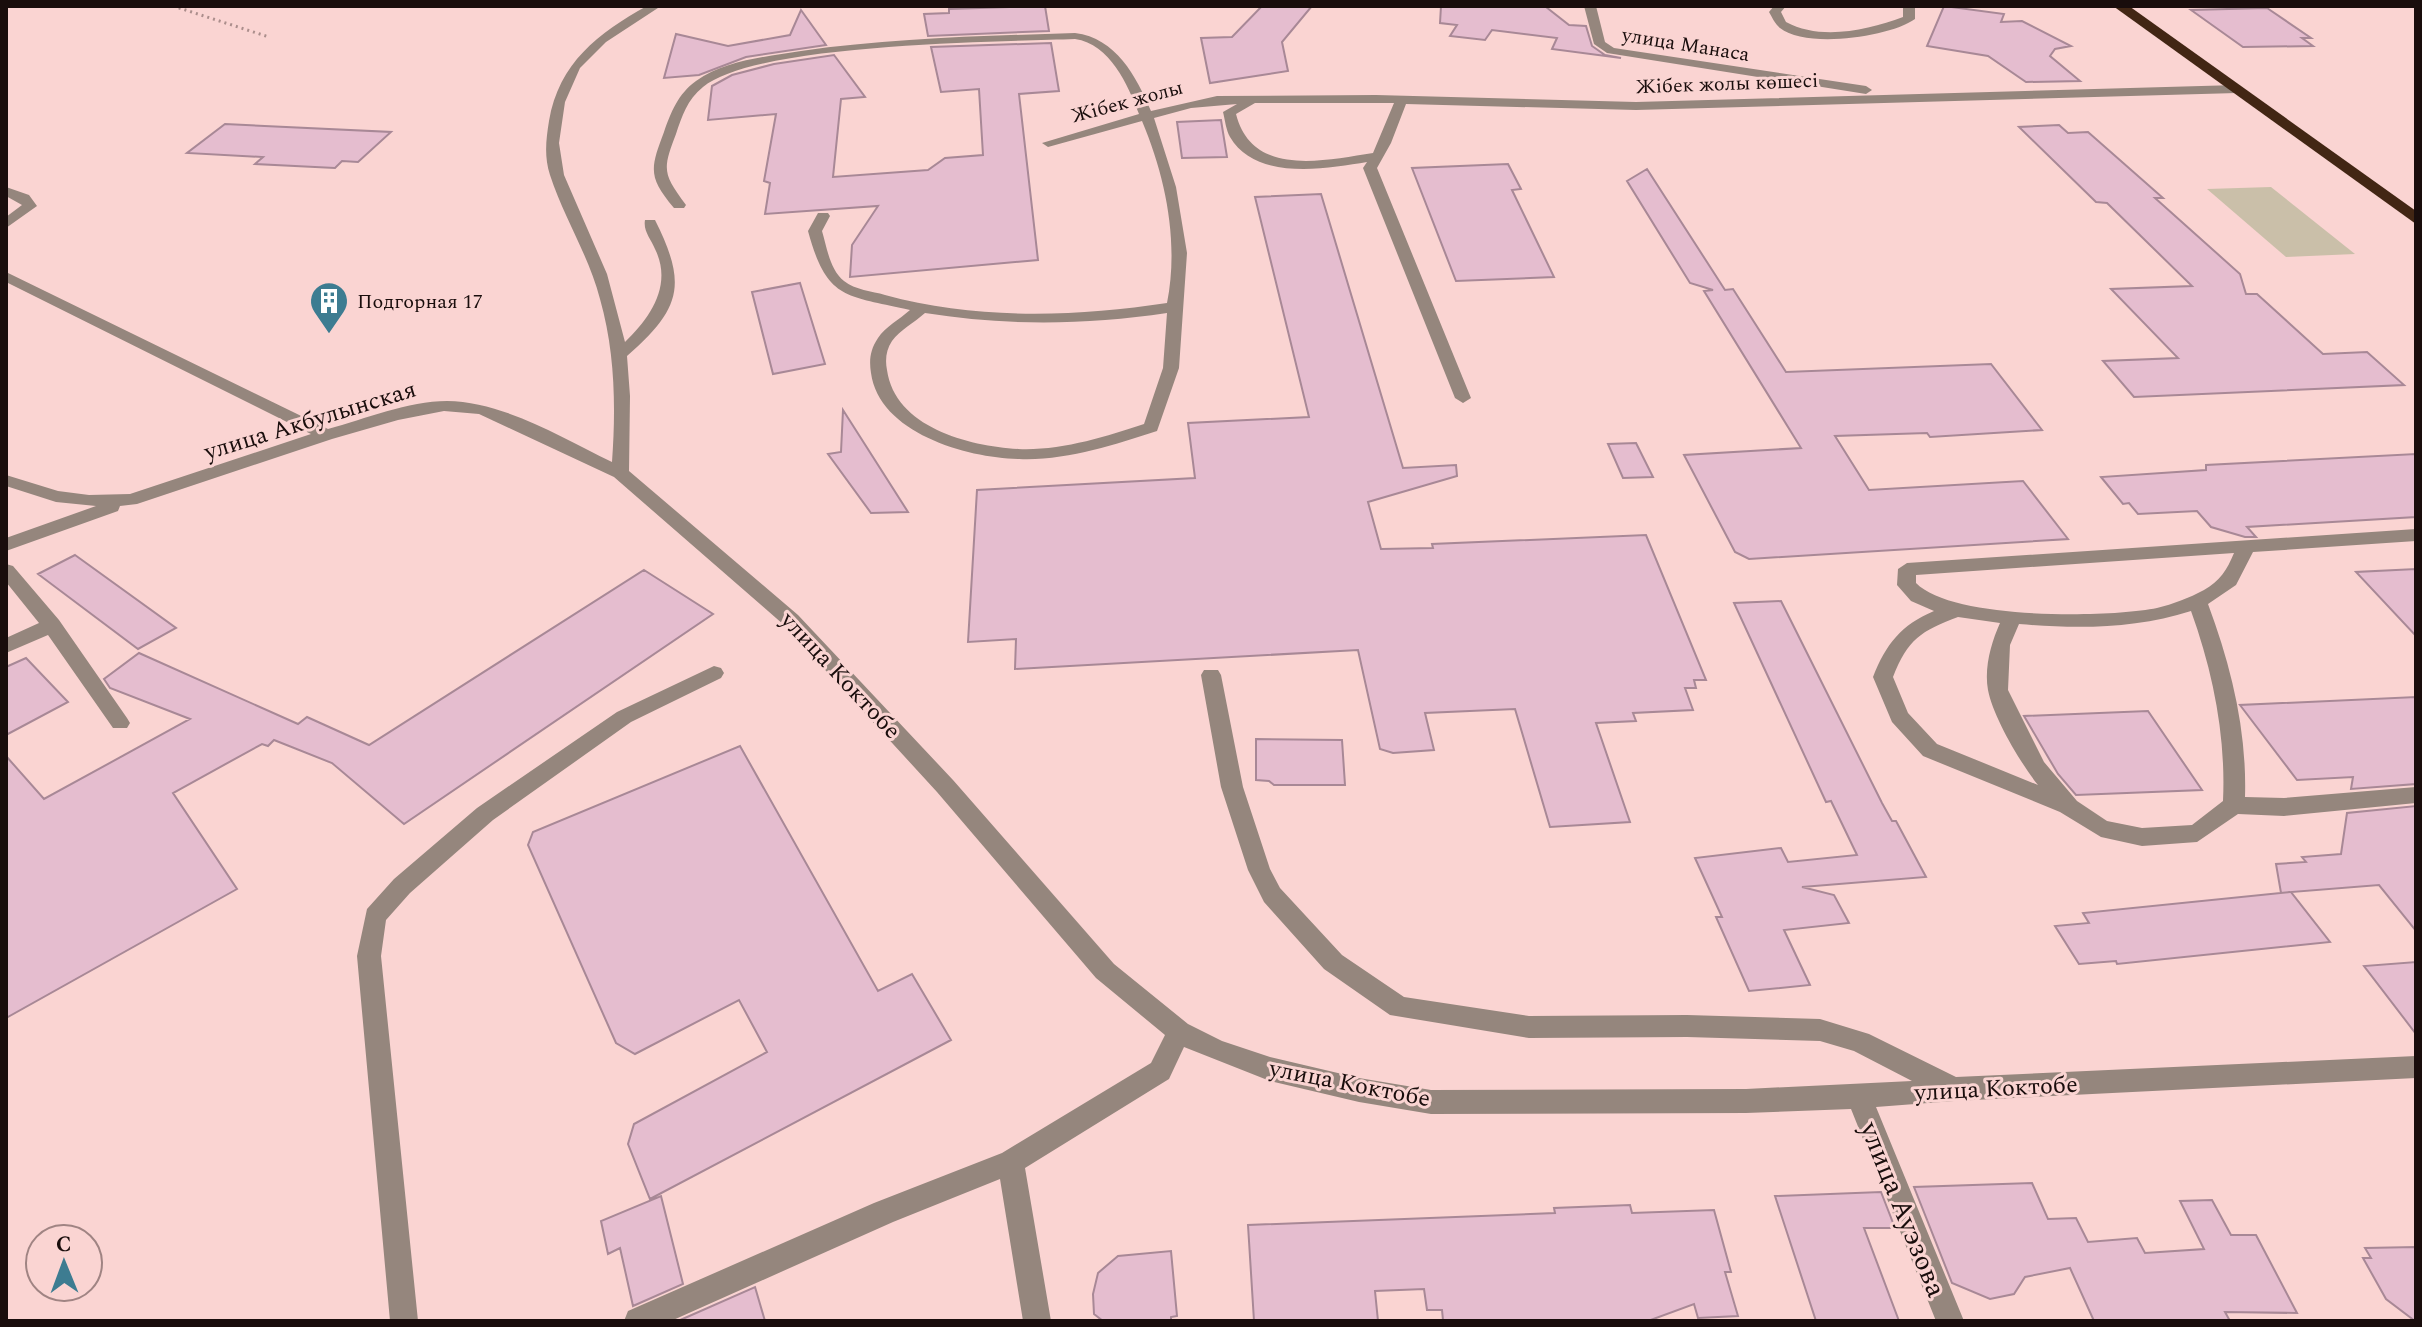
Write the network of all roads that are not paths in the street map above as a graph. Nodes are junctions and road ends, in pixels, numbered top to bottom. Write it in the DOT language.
graph roads {
  1 [pos="655,6"];
  2 [pos="1590,6"];
  3 [pos="1780,6"];
  4 [pos="1909,6"];
  5 [pos="2120,6"];
  6 [pos="2237,89"];
  7 [pos="1901,98"];
  8 [pos="1217,100"];
  9 [pos="1264,100"];
  10 [pos="1401,100"];
  11 [pos="1149,115"];
  12 [pos="1048,143"];
  13 [pos="1374,162"];
  14 [pos="6,191"];
  15 [pos="679,205"];
  16 [pos="823,216"];
  17 [pos="2416,219"];
  18 [pos="650,223"];
  19 [pos="6,224"];
  20 [pos="6,276"];
  21 [pos="1174,307"];
  22 [pos="921,309"];
  23 [pos="621,353"];
  24 [pos="1463,398"];
  25 [pos="326,435"];
  26 [pos="620,473"];
  27 [pos="6,480"];
  28 [pos="131,500"];
  29 [pos="2416,535"];
  30 [pos="6,545"];
  31 [pos="2246,547"];
  32 [pos="6,570"];
  33 [pos="2197,601"];
  34 [pos="1956,610"];
  35 [pos="2012,617"];
  36 [pos="52,625"];
  37 [pos="6,646"];
  38 [pos="714,673"];
  39 [pos="1211,675"];
  40 [pos="120,723"];
  41 [pos="2416,795"];
  42 [pos="2234,805"];
  43 [pos="2069,807"];
  44 [pos="1179,1032"];
  45 [pos="2416,1067"];
  46 [pos="1954,1089"];
  47 [pos="1859,1097"];
  48 [pos="1011,1162"];
  49 [pos="404,1321"];
  50 [pos="638,1321"];
  51 [pos="1037,1321"];
  52 [pos="1950,1321"];
  1 -- 23 [label="street"];
  2 -- 7 [label="street, улица Манаса"];
  3 -- 4 [label="street"];
  5 -- 6 [label="highway"];
  6 -- 7 [label="street, Жібек жолы көшесі"];
  6 -- 17 [label="highway"];
  7 -- 10 [label="street, Жібек жолы көшесі"];
  8 -- 9 [label="street, Жібек жолы көшесі"];
  8 -- 11 [label="street, Жібек жолы"];
  9 -- 10 [label="street, Жібек жолы көшесі"];
  9 -- 13 [label="street"];
  10 -- 13 [label="street"];
  11 -- 12 [label="street, Жібек жолы"];
  11 -- 15 [label="street"];
  11 -- 21 [label="street"];
  13 -- 24 [label="street"];
  14 -- 19 [label="street"];
  16 -- 22 [label="street"];
  18 -- 23 [label="street"];
  20 -- 25 [label="street"];
  21 -- 22 [label="street"];
  21 -- 22 [label="street"];
  23 -- 26 [label="street"];
  25 -- 26 [label="street, улица Акбулынская"];
  25 -- 28 [label="street, улица Акбулынская"];
  26 -- 44 [label="street, улица Коктобе"];
  27 -- 28 [label="street, улица Акбулынская"];
  28 -- 30 [label="street"];
  29 -- 31 [label="street"];
  31 -- 33 [label="street"];
  31 -- 34 [label="street"];
  32 -- 36 [label="street"];
  33 -- 35 [label="street"];
  33 -- 42 [label="street"];
  34 -- 35 [label="street"];
  34 -- 43 [label="street"];
  35 -- 43 [label="street"];
  36 -- 37 [label="street"];
  36 -- 40 [label="street"];
  38 -- 49 [label="street"];
  39 -- 46 [label="street"];
  41 -- 42 [label="street"];
  42 -- 43 [label="street"];
  44 -- 47 [label="street, улица Коктобе"];
  44 -- 48 [label="street"];
  45 -- 46 [label="street, улица Коктобе"];
  46 -- 47 [label="street, улица Коктобе"];
  47 -- 52 [label="street, улица Ауэзова"];
  48 -- 50 [label="street"];
  48 -- 51 [label="street"];
}
